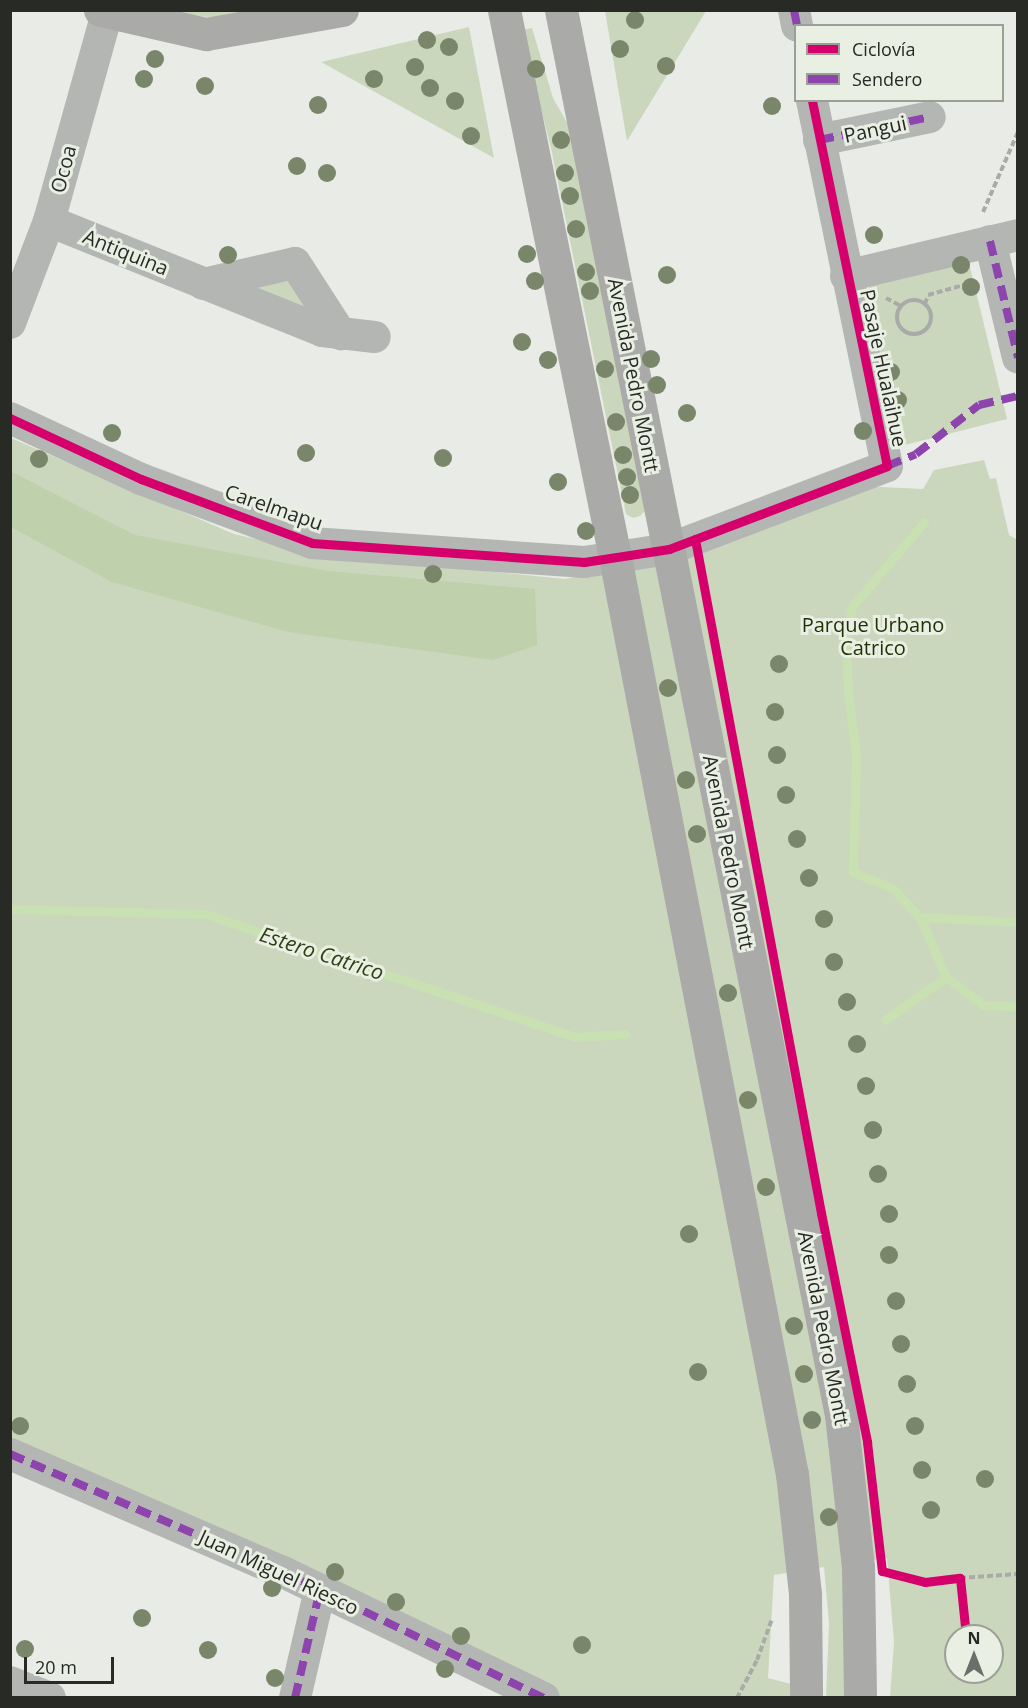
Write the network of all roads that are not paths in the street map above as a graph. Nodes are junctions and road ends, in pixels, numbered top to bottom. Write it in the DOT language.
graph roads {
  1 [pos="342,10"];
  2 [pos="504,10"];
  3 [pos="561,10"];
  4 [pos="105,11"];
  5 [pos="812,102"];
  6 [pos="930,117"];
  7 [pos="819,140"];
  8 [pos="49,221"];
  9 [pos="992,241"];
  10 [pos="846,276"];
  11 [pos="203,284"];
  12 [pos="10,323"];
  13 [pos="341,334"];
  14 [pos="375,337"];
  15 [pos="1017,358"];
  16 [pos="10,418"];
  17 [pos="669,549"];
  18 [pos="615,557"];
  19 [pos="10,1454"];
  20 [pos="320,1590"];
  21 [pos="10,1682"];
  22 [pos="50,1698"];
  23 [pos="295,1698"];
  24 [pos="544,1698"];
  25 [pos="806,1698"];
  26 [pos="860,1698"];
  1 -- 4 [label="main road"];
  2 -- 18 [label="main road"];
  3 -- 17 [label="main road, Avenida Pedro Montt"];
  4 -- 8 [label="street, Ocoa"];
  5 -- 7 [label="street, Pasaje Hualaihue"];
  6 -- 7 [label="street, Pangui"];
  7 -- 10 [label="street, Pasaje Hualaihue"];
  8 -- 11 [label="street, Antiquina"];
  8 -- 12 [label="street, Ocoa"];
  9 -- 10 [label="street"];
  9 -- 15 [label="street"];
  10 -- 17 [label="street, Pasaje Hualaihue"];
  11 -- 13 [label="street, Antiquina"];
  11 -- 13 [label="street"];
  13 -- 14 [label="street, Antiquina"];
  16 -- 18 [label="street, Carelmapu"];
  17 -- 18 [label="street, Pasaje Hualaihue"];
  17 -- 26 [label="main road, Avenida Pedro Montt"];
  18 -- 25 [label="main road"];
  19 -- 20 [label="street, Juan Miguel Riesco"];
  20 -- 23 [label="street"];
  20 -- 24 [label="street, Juan Miguel Riesco"];
  21 -- 22 [label="street"];
}
